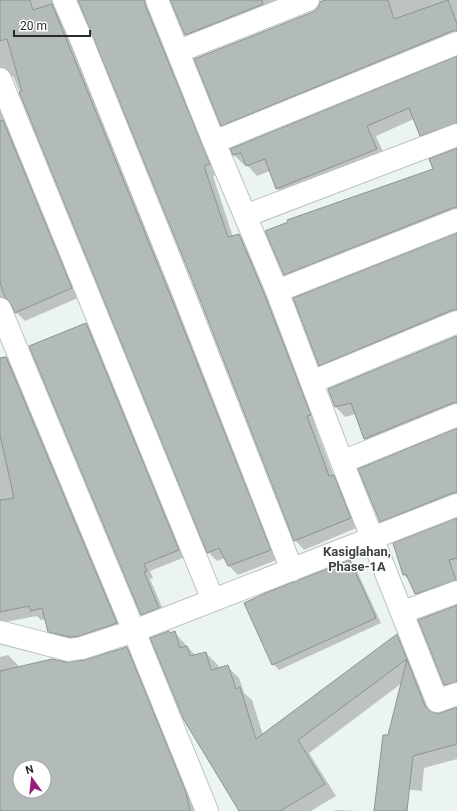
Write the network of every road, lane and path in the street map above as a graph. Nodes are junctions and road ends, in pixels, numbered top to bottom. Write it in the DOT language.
graph roads {
  1 [pos="64,0"];
  2 [pos="157,0"];
  3 [pos="308,0"];
  4 [pos="457,43"];
  5 [pos="179,51"];
  6 [pos="0,79"];
  7 [pos="457,135"];
  8 [pos="214,142"];
  9 [pos="245,216"];
  10 [pos="457,220"];
  11 [pos="277,291"];
  12 [pos="0,309"];
  13 [pos="457,322"];
  14 [pos="312,382"];
  15 [pos="457,415"];
  16 [pos="342,462"];
  17 [pos="457,506"];
  18 [pos="373,538"];
  19 [pos="292,570"];
  20 [pos="457,592"];
  21 [pos="213,600"];
  22 [pos="403,612"];
  23 [pos="0,632"];
  24 [pos="134,632"];
  25 [pos="457,694"];
  26 [pos="207,811"];
  1 -- 19 [label="street"];
  2 -- 5 [label="street"];
  3 -- 5 [label="street"];
  4 -- 8 [label="street"];
  5 -- 8 [label="street"];
  6 -- 21 [label="street"];
  7 -- 9 [label="street"];
  8 -- 9 [label="street"];
  9 -- 11 [label="street"];
  10 -- 11 [label="street"];
  11 -- 14 [label="street"];
  12 -- 24 [label="street"];
  13 -- 14 [label="street"];
  14 -- 16 [label="street"];
  15 -- 16 [label="street"];
  16 -- 18 [label="street"];
  17 -- 18 [label="street"];
  18 -- 19 [label="street"];
  18 -- 22 [label="street"];
  19 -- 21 [label="street"];
  20 -- 22 [label="street"];
  21 -- 24 [label="street"];
  22 -- 25 [label="street"];
  23 -- 24 [label="street"];
  24 -- 26 [label="street"];
}
